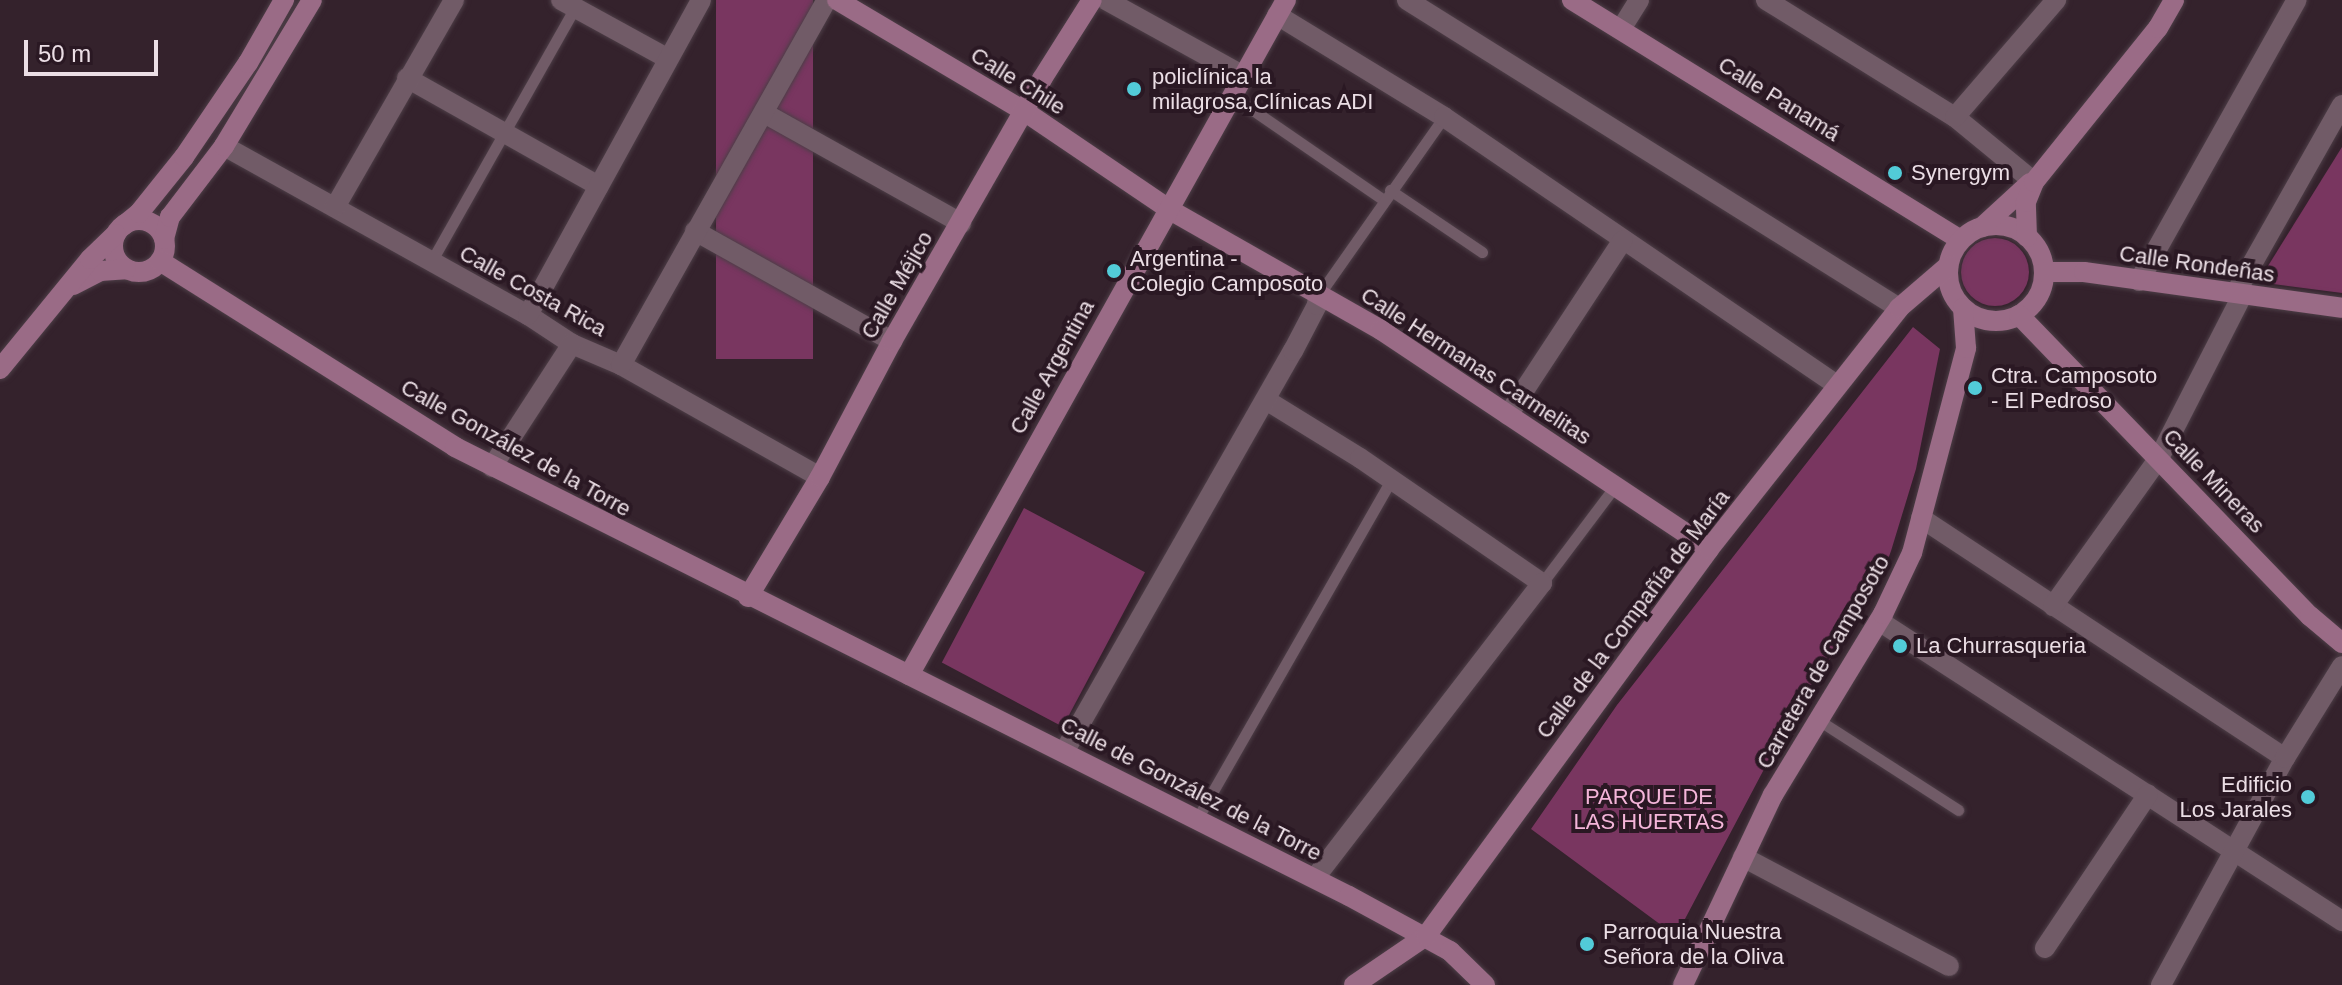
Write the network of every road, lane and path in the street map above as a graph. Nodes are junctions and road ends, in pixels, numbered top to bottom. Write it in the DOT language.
graph roads {
  1 [pos="284,0"];
  2 [pos="312,0"];
  3 [pos="454,0"];
  4 [pos="701,0"];
  5 [pos="827,0"];
  6 [pos="837,0"];
  7 [pos="1092,0"];
  8 [pos="1106,0"];
  9 [pos="1407,0"];
  10 [pos="1572,0"];
  11 [pos="1639,0"];
  12 [pos="1766,0"];
  13 [pos="2056,0"];
  14 [pos="2174,0"];
  15 [pos="2297,0"];
  16 [pos="568,4"];
  17 [pos="1281,7"];
  18 [pos="1621,29"];
  19 [pos="667,58"];
  20 [pos="1242,75"];
  21 [pos="407,78"];
  22 [pos="1231,94"];
  23 [pos="2342,105"];
  24 [pos="1024,111"];
  25 [pos="764,113"];
  26 [pos="1444,117"];
  27 [pos="1955,117"];
  28 [pos="507,132"];
  29 [pos="224,146"];
  30 [pos="2034,182"];
  31 [pos="599,186"];
  32 [pos="1387,195"];
  33 [pos="335,207"];
  34 [pos="1170,210"];
  35 [pos="961,223"];
  36 [pos="1982,227"];
  37 [pos="119,230"];
  38 [pos="695,231"];
  39 [pos="2027,237"];
  40 [pos="164,239"];
  41 [pos="1623,240"];
  42 [pos="1960,240"];
  43 [pos="1482,252"];
  44 [pos="160,261"];
  45 [pos="431,262"];
  46 [pos="1948,266"];
  47 [pos="126,269"];
  48 [pos="2044,272"];
  49 [pos="2139,281"];
  50 [pos="69,286"];
  51 [pos="2239,294"];
  52 [pos="1318,296"];
  53 [pos="1899,308"];
  54 [pos="1963,308"];
  55 [pos="2342,308"];
  56 [pos="528,315"];
  57 [pos="2019,315"];
  58 [pos="1991,321"];
  59 [pos="892,341"];
  60 [pos="572,344"];
  61 [pos="1966,348"];
  62 [pos="621,365"];
  63 [pos="0,369"];
  64 [pos="1837,385"];
  65 [pos="1266,400"];
  66 [pos="1508,415"];
  67 [pos="2159,458"];
  68 [pos="492,467"];
  69 [pos="820,477"];
  70 [pos="1392,479"];
  71 [pos="1615,486"];
  72 [pos="1921,518"];
  73 [pos="1709,549"];
  74 [pos="1542,583"];
  75 [pos="748,597"];
  76 [pos="2053,606"];
  77 [pos="1879,621"];
  78 [pos="2342,643"];
  79 [pos="864,653"];
  80 [pos="2342,666"];
  81 [pos="909,675"];
  82 [pos="1817,719"];
  83 [pos="1064,752"];
  84 [pos="2285,758"];
  85 [pos="2148,794"];
  86 [pos="1958,810"];
  87 [pos="1197,819"];
  88 [pos="2235,849"];
  89 [pos="1743,857"];
  90 [pos="1315,878"];
  91 [pos="2342,921"];
  92 [pos="1426,936"];
  93 [pos="2045,948"];
  94 [pos="1949,966"];
  95 [pos="1690,983"];
  96 [pos="1354,985"];
  97 [pos="1485,985"];
  98 [pos="2161,985"];
  1 -- 37 [label="street"];
  2 -- 29 [label="street"];
  3 -- 21 [label="street"];
  4 -- 19 [label="street"];
  5 -- 25 [label="street"];
  6 -- 24 [label="street, Calle Chile"];
  7 -- 24 [label="street, Calle Méjico"];
  8 -- 20 [label="street"];
  9 -- 53 [label="street"];
  10 -- 18 [label="street, Calle Panamá"];
  11 -- 18 [label="street"];
  12 -- 27 [label="street"];
  13 -- 27 [label="street"];
  14 -- 30 [label="street"];
  15 -- 49 [label="street"];
  16 -- 19 [label="street"];
  16 -- 28 [label="lane"];
  17 -- 20 [label="street, Calle Argentina"];
  17 -- 26 [label="street"];
  18 -- 42 [label="street, Calle Panamá"];
  19 -- 31 [label="street"];
  20 -- 22 [label="street, Calle Argentina"];
  21 -- 28 [label="street"];
  21 -- 33 [label="street"];
  22 -- 32 [label="lane"];
  22 -- 34 [label="street, Calle Argentina"];
  23 -- 51 [label="street"];
  24 -- 34 [label="street, Calle Chile"];
  24 -- 35 [label="street, Calle Méjico"];
  25 -- 35 [label="street"];
  25 -- 38 [label="street"];
  26 -- 32 [label="lane"];
  26 -- 41 [label="street"];
  27 -- 30 [label="street"];
  28 -- 31 [label="street"];
  28 -- 45 [label="lane"];
  29 -- 33 [label="street, Calle Costa Rica"];
  29 -- 40 [label="street"];
  30 -- 36 [label="street"];
  30 -- 39 [label="street"];
  31 -- 56 [label="street"];
  32 -- 43 [label="lane"];
  32 -- 52 [label="lane"];
  33 -- 45 [label="street, Calle Costa Rica"];
  34 -- 52 [label="street, Calle Hermanas Carmelitas"];
  34 -- 81 [label="street, Calle Argentina"];
  35 -- 59 [label="street, Calle Méjico"];
  36 -- 39 [label="street"];
  36 -- 42 [label="street"];
  37 -- 40 [label="street"];
  37 -- 47 [label="street"];
  37 -- 50 [label="street"];
  38 -- 59 [label="street"];
  38 -- 62 [label="street"];
  39 -- 48 [label="street"];
  40 -- 44 [label="street"];
  41 -- 64 [label="street"];
  41 -- 66 [label="street"];
  42 -- 46 [label="street"];
  44 -- 47 [label="street"];
  44 -- 68 [label="street, Calle González de la Torre"];
  45 -- 56 [label="street, Calle Costa Rica"];
  46 -- 53 [label="street, Calle de la Compañía de María"];
  46 -- 54 [label="street"];
  47 -- 50 [label="street"];
  48 -- 49 [label="street, Calle Rondeñas"];
  48 -- 57 [label="street"];
  49 -- 51 [label="street, Calle Rondeñas"];
  50 -- 63 [label="street"];
  51 -- 55 [label="street, Calle Rondeñas"];
  51 -- 67 [label="street"];
  52 -- 65 [label="street"];
  52 -- 66 [label="street, Calle Hermanas Carmelitas"];
  53 -- 64 [label="street, Calle de la Compañía de María"];
  54 -- 58 [label="street"];
  54 -- 61 [label="street, Carretera de Camposoto"];
  56 -- 60 [label="street, Calle Costa Rica"];
  57 -- 58 [label="street"];
  57 -- 67 [label="street, Calle Mineras"];
  58 -- 61 [label="street, Carretera de Camposoto"];
  59 -- 69 [label="street, Calle Méjico"];
  60 -- 62 [label="street, Calle Costa Rica"];
  60 -- 68 [label="street"];
  61 -- 72 [label="street, Carretera de Camposoto"];
  62 -- 69 [label="street, Calle Costa Rica"];
  64 -- 73 [label="street, Calle de la Compañía de María"];
  65 -- 70 [label="street"];
  65 -- 83 [label="street"];
  66 -- 71 [label="street, Calle Hermanas Carmelitas"];
  67 -- 76 [label="street"];
  67 -- 78 [label="street, Calle Mineras"];
  68 -- 75 [label="street, Calle González de la Torre"];
  69 -- 75 [label="street, Calle Méjico"];
  70 -- 74 [label="street"];
  70 -- 87 [label="lane"];
  71 -- 73 [label="street, Calle Hermanas Carmelitas"];
  71 -- 74 [label="lane"];
  72 -- 76 [label="street"];
  72 -- 77 [label="street, Carretera de Camposoto"];
  73 -- 92 [label="street, Calle de la Compañía de María"];
  74 -- 90 [label="street"];
  75 -- 79 [label="street, Calle González de la Torre"];
  76 -- 84 [label="street"];
  77 -- 82 [label="street, Carretera de Camposoto"];
  77 -- 85 [label="street"];
  79 -- 81 [label="street, Calle de González de la Torre"];
  80 -- 84 [label="street"];
  81 -- 83 [label="street, Calle de González de la Torre"];
  82 -- 86 [label="lane"];
  82 -- 89 [label="street, Carretera de Camposoto"];
  83 -- 87 [label="street, Calle de González de la Torre"];
  84 -- 88 [label="street"];
  85 -- 88 [label="street"];
  85 -- 93 [label="street"];
  87 -- 90 [label="street, Calle de González de la Torre"];
  88 -- 91 [label="street"];
  88 -- 98 [label="street"];
  89 -- 94 [label="street"];
  89 -- 95 [label="street, Carretera de Camposoto"];
  90 -- 92 [label="street, Calle de González de la Torre"];
  92 -- 96 [label="street, Calle de la Compañía de María"];
  92 -- 97 [label="street, Calle de González de la Torre"];
}
